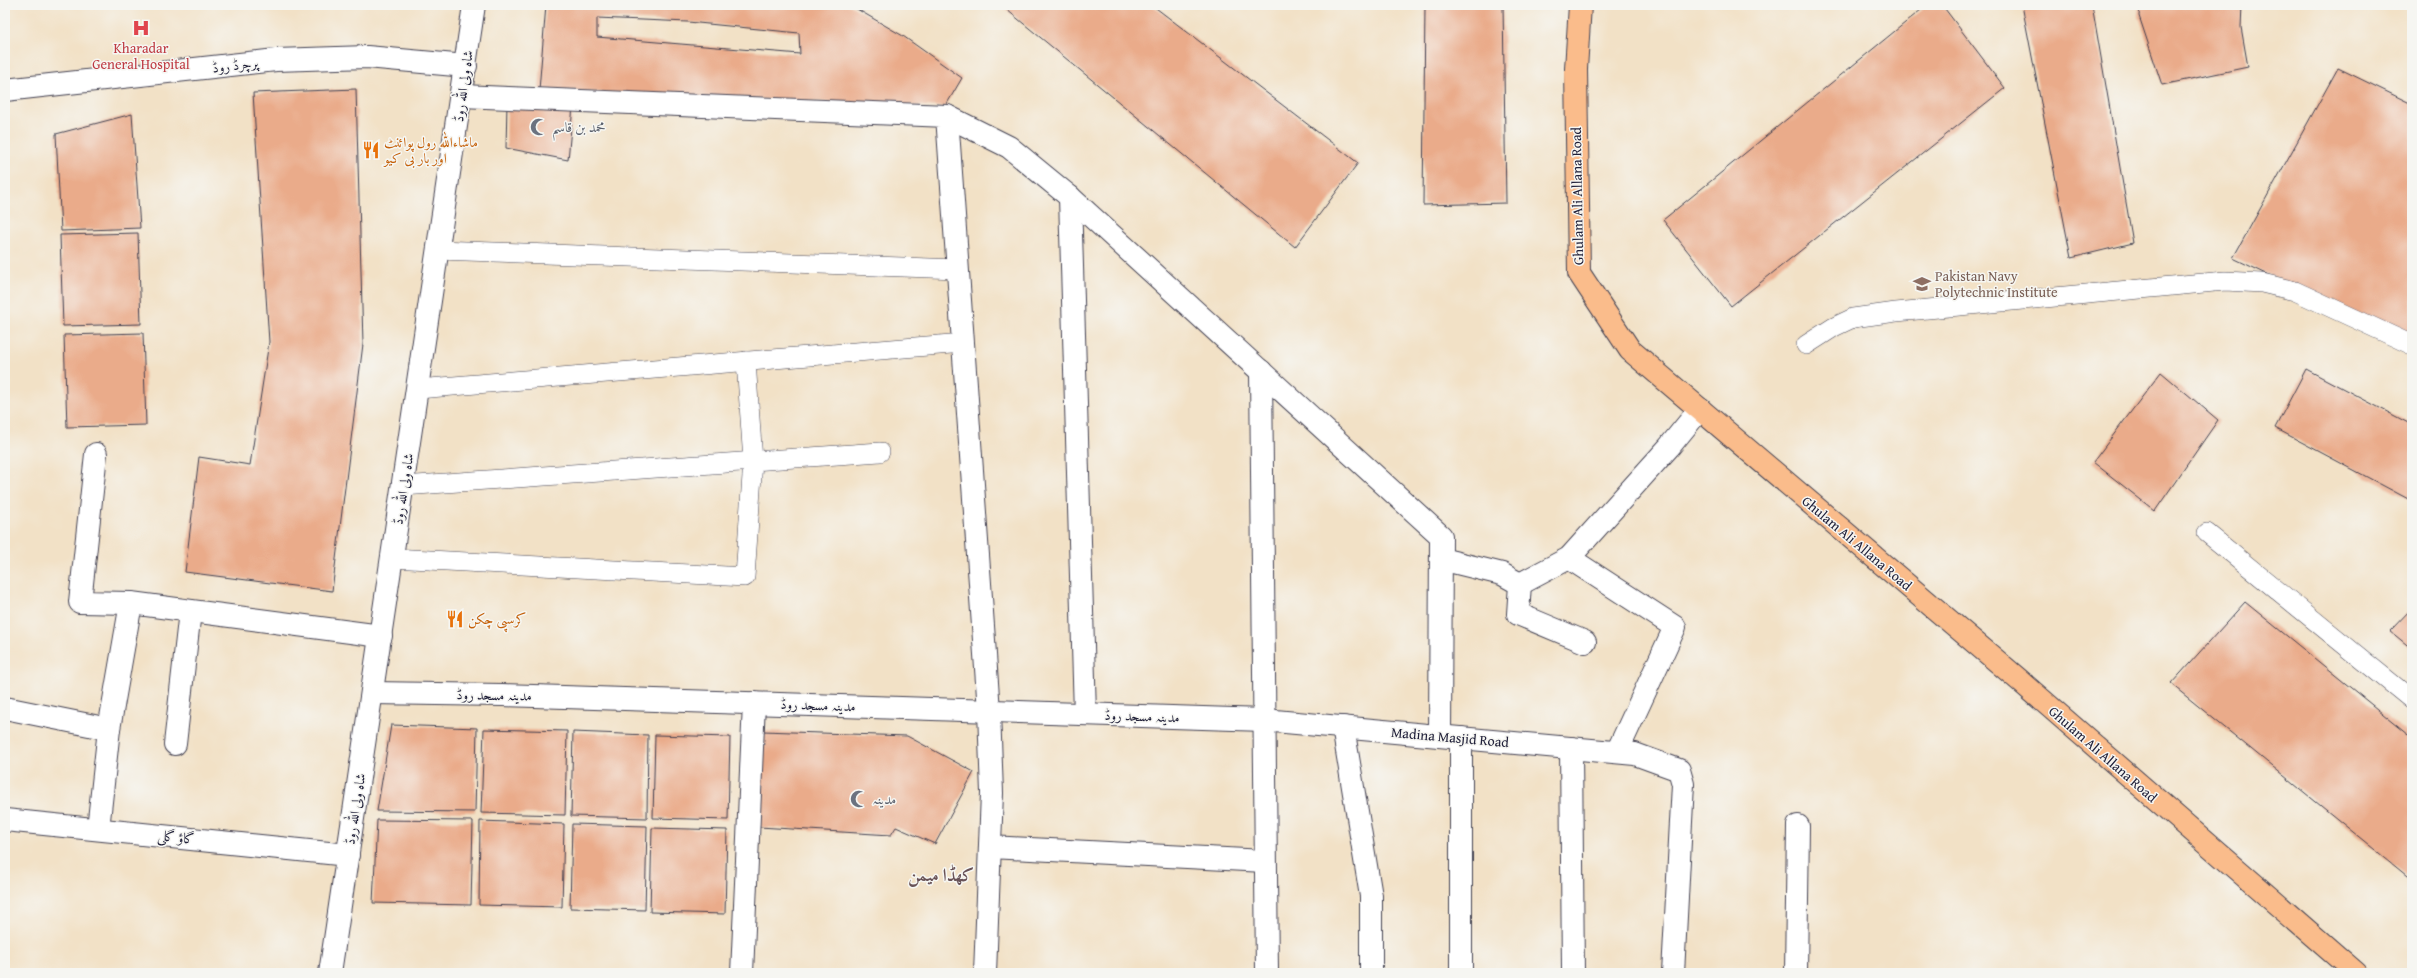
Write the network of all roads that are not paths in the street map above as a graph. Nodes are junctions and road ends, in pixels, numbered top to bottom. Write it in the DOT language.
graph roads {
  1 [pos="474,5"];
  2 [pos="1580,5"];
  3 [pos="466,66"];
  4 [pos="5,90"];
  5 [pos="461,96"];
  6 [pos="947,116"];
  7 [pos="1070,197"];
  8 [pos="438,250"];
  9 [pos="958,269"];
  10 [pos="963,342"];
  11 [pos="1806,344"];
  12 [pos="2412,345"];
  13 [pos="746,361"];
  14 [pos="1261,371"];
  15 [pos="418,389"];
  16 [pos="1700,409"];
  17 [pos="880,452"];
  18 [pos="96,454"];
  19 [pos="753,461"];
  20 [pos="403,486"];
  21 [pos="2207,533"];
  22 [pos="1574,553"];
  23 [pos="392,558"];
  24 [pos="1441,559"];
  25 [pos="1520,584"];
  26 [pos="131,603"];
  27 [pos="190,611"];
  28 [pos="381,636"];
  29 [pos="1585,642"];
  30 [pos="372,693"];
  31 [pos="2412,700"];
  32 [pos="754,703"];
  33 [pos="5,708"];
  34 [pos="989,711"];
  35 [pos="1085,714"];
  36 [pos="1264,720"];
  37 [pos="1343,727"];
  38 [pos="110,729"];
  39 [pos="1440,736"];
  40 [pos="1461,738"];
  41 [pos="175,744"];
  42 [pos="1572,748"];
  43 [pos="1626,753"];
  44 [pos="5,820"];
  45 [pos="1798,826"];
  46 [pos="98,829"];
  47 [pos="990,847"];
  48 [pos="348,855"];
  49 [pos="1266,861"];
  50 [pos="330,973"];
  51 [pos="742,973"];
  52 [pos="985,973"];
  53 [pos="1267,973"];
  54 [pos="1371,973"];
  55 [pos="1461,973"];
  56 [pos="1574,973"];
  57 [pos="1673,973"];
  58 [pos="1796,973"];
  59 [pos="2356,973"];
  1 -- 3 [label="street, شاہ ولی اللہ روڈ"];
  2 -- 16 [label="main road, Ghulam Ali Allana Road"];
  3 -- 4 [label="street, پرچرڈ روڈ"];
  3 -- 5 [label="street, شاہ ولی اللہ روڈ"];
  5 -- 6 [label="street"];
  5 -- 8 [label="street, شاہ ولی اللہ روڈ"];
  6 -- 7 [label="street"];
  6 -- 9 [label="street"];
  7 -- 14 [label="street"];
  7 -- 35 [label="street"];
  8 -- 9 [label="lane"];
  8 -- 15 [label="street, شاہ ولی اللہ روڈ"];
  9 -- 10 [label="street"];
  10 -- 13 [label="lane"];
  10 -- 34 [label="street"];
  11 -- 12 [label="lane"];
  13 -- 15 [label="lane"];
  13 -- 19 [label="lane"];
  14 -- 24 [label="street"];
  14 -- 36 [label="street"];
  15 -- 20 [label="street, شاہ ولی اللہ روڈ"];
  16 -- 22 [label="street"];
  16 -- 59 [label="main road, Ghulam Ali Allana Road"];
  17 -- 19 [label="lane"];
  18 -- 26 [label="street"];
  19 -- 20 [label="lane"];
  19 -- 23 [label="lane"];
  20 -- 23 [label="street, شاہ ولی اللہ روڈ"];
  21 -- 31 [label="lane"];
  22 -- 25 [label="street"];
  22 -- 43 [label="street"];
  23 -- 28 [label="street, شاہ ولی اللہ روڈ"];
  24 -- 25 [label="street"];
  24 -- 39 [label="street"];
  25 -- 29 [label="street"];
  26 -- 27 [label="street"];
  26 -- 38 [label="street"];
  27 -- 28 [label="street"];
  27 -- 41 [label="street"];
  28 -- 30 [label="street, شاہ ولی اللہ روڈ"];
  30 -- 32 [label="street, مدینہ مسجد روڈ"];
  30 -- 48 [label="street, شاہ ولی اللہ روڈ"];
  32 -- 34 [label="street, مدینہ مسجد روڈ"];
  32 -- 51 [label="street"];
  33 -- 38 [label="street"];
  34 -- 35 [label="street, مدینہ مسجد روڈ"];
  34 -- 47 [label="street"];
  35 -- 36 [label="street, مدینہ مسجد روڈ"];
  36 -- 37 [label="street, Madina Masjid Road"];
  36 -- 49 [label="street"];
  37 -- 39 [label="street, Madina Masjid Road"];
  37 -- 54 [label="street"];
  38 -- 46 [label="street"];
  39 -- 40 [label="street, Madina Masjid Road"];
  40 -- 42 [label="street, Madina Masjid Road"];
  40 -- 55 [label="street"];
  42 -- 43 [label="street, Madina Masjid Road"];
  42 -- 56 [label="street"];
  43 -- 57 [label="street, Madina Masjid Road"];
  44 -- 46 [label="street, گاؤ گلی"];
  45 -- 58 [label="street"];
  46 -- 48 [label="street, گاؤ گلی"];
  47 -- 49 [label="street"];
  47 -- 52 [label="street"];
  48 -- 50 [label="street, شاہ ولی اللہ روڈ"];
  49 -- 53 [label="street"];
}
